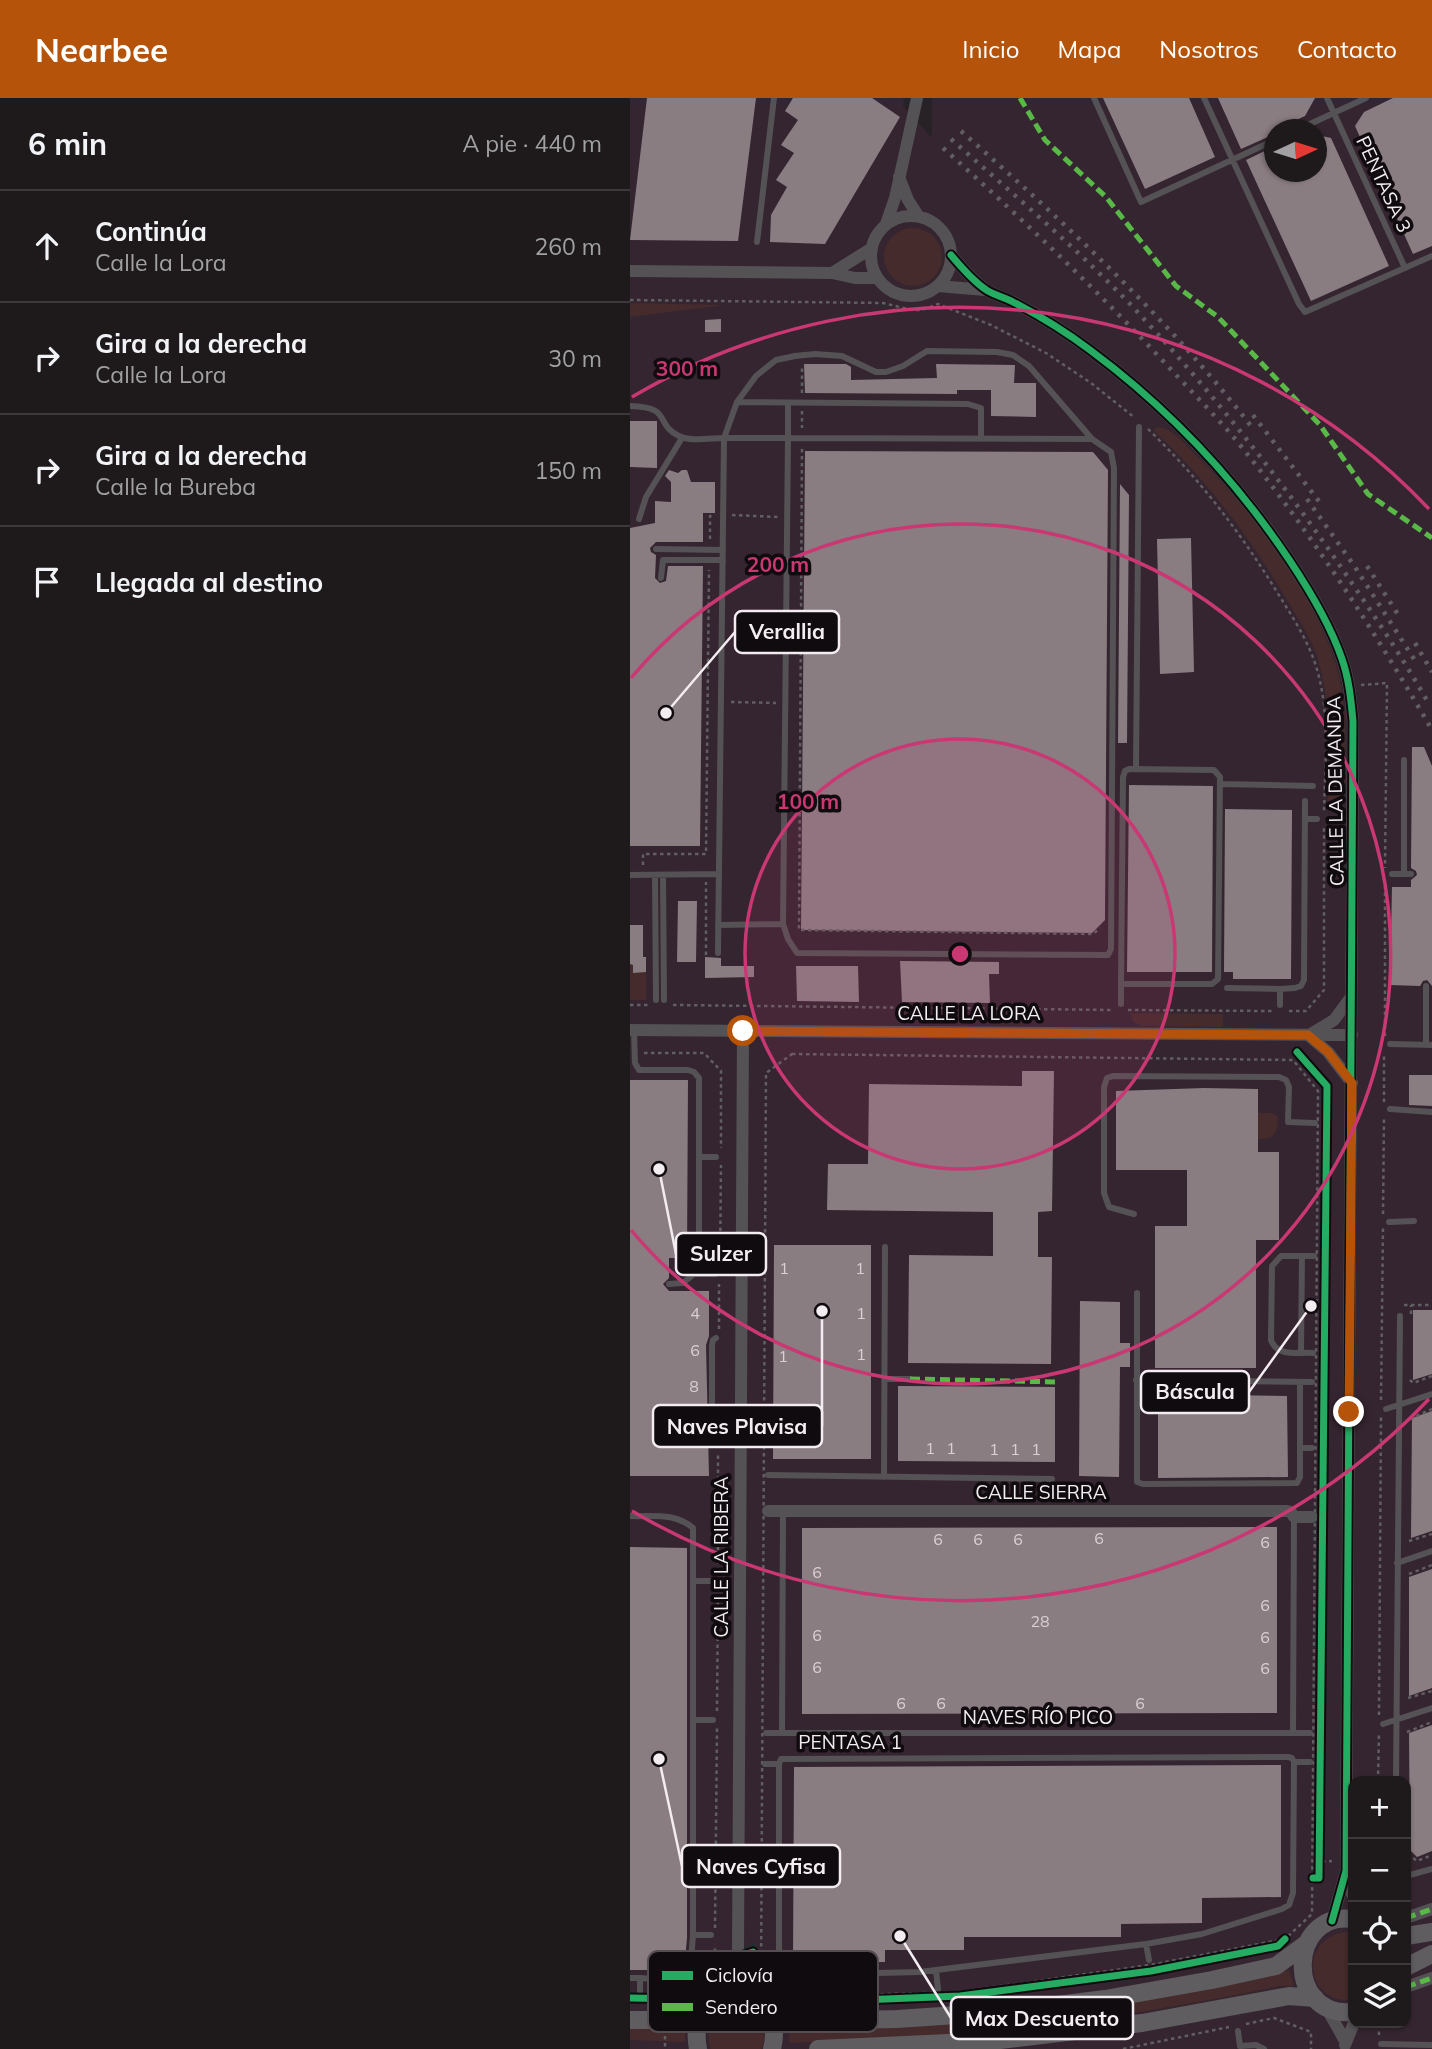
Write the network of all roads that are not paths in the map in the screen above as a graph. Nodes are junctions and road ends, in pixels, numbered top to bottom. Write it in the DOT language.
graph roads {
  1 [pos="774,98"];
  2 [pos="916,98"];
  3 [pos="1094,98"];
  4 [pos="1204,98"];
  5 [pos="1327,98"];
  6 [pos="1366,98"];
  7 [pos="1334,113"];
  8 [pos="1321,119"];
  9 [pos="1264,145"];
  10 [pos="1232,160"];
  11 [pos="899,177"];
  12 [pos="919,217"];
  13 [pos="886,224"];
  14 [pos="757,242"];
  15 [pos="872,248"];
  16 [pos="951,255"];
  17 [pos="1432,256"];
  18 [pos="1405,268"];
  19 [pos="630,271"];
  20 [pos="832,273"];
  21 [pos="877,278"];
  22 [pos="939,286"];
  23 [pos="986,290"];
  24 [pos="737,402"];
  25 [pos="788,403"];
  26 [pos="630,406"];
  27 [pos="1139,427"];
  28 [pos="682,438"];
  29 [pos="724,438"];
  30 [pos="788,438"];
  31 [pos="982,439"];
  32 [pos="1092,439"];
  33 [pos="639,519"];
  34 [pos="656,549"];
  35 [pos="723,550"];
  36 [pos="723,560"];
  37 [pos="661,578"];
  38 [pos="1404,760"];
  39 [pos="1136,769"];
  40 [pos="1220,784"];
  41 [pos="1313,786"];
  42 [pos="1305,801"];
  43 [pos="1305,819"];
  44 [pos="1317,819"];
  45 [pos="718,874"];
  46 [pos="1392,874"];
  47 [pos="630,875"];
  48 [pos="655,875"];
  49 [pos="663,875"];
  50 [pos="783,924"];
  51 [pos="718,925"];
  52 [pos="718,953"];
  53 [pos="1121,984"];
  54 [pos="1426,986"];
  55 [pos="1227,988"];
  56 [pos="1280,989"];
  57 [pos="1353,995"];
  58 [pos="656,1003"];
  59 [pos="664,1003"];
  60 [pos="1121,1004"];
  61 [pos="1280,1006"];
  62 [pos="632,1030"];
  63 [pos="743,1031"];
  64 [pos="1308,1035"];
  65 [pos="1352,1035"];
  66 [pos="1390,1044"];
  67 [pos="1429,1045"];
  68 [pos="1352,1083"];
  69 [pos="1390,1109"];
  70 [pos="1432,1112"];
  71 [pos="1315,1123"];
  72 [pos="699,1157"];
  73 [pos="716,1157"];
  74 [pos="1134,1214"];
  75 [pos="1414,1221"];
  76 [pos="1389,1222"];
  77 [pos="885,1248"];
  78 [pos="1302,1256"];
  79 [pos="1314,1256"];
  80 [pos="699,1274"];
  81 [pos="715,1274"];
  82 [pos="669,1284"];
  83 [pos="1137,1293"];
  84 [pos="1400,1316"];
  85 [pos="717,1338"];
  86 [pos="1301,1352"];
  87 [pos="1313,1353"];
  88 [pos="885,1379"];
  89 [pos="910,1379"];
  90 [pos="1136,1380"];
  91 [pos="1300,1381"];
  92 [pos="1312,1382"];
  93 [pos="1432,1394"];
  94 [pos="1399,1405"];
  95 [pos="1384,1410"];
  96 [pos="717,1445"];
  97 [pos="1300,1448"];
  98 [pos="1312,1448"];
  99 [pos="768,1475"];
  100 [pos="884,1477"];
  101 [pos="1052,1479"];
  102 [pos="768,1511"];
  103 [pos="783,1511"];
  104 [pos="630,1516"];
  105 [pos="1294,1517"];
  106 [pos="1312,1517"];
  107 [pos="1432,1551"];
  108 [pos="1397,1563"];
  109 [pos="694,1581"];
  110 [pos="713,1581"];
  111 [pos="1432,1708"];
  112 [pos="693,1720"];
  113 [pos="713,1720"];
  114 [pos="1396,1720"];
  115 [pos="1383,1724"];
  116 [pos="766,1733"];
  117 [pos="782,1733"];
  118 [pos="1293,1733"];
  119 [pos="1310,1733"];
  120 [pos="1294,1762"];
  121 [pos="1310,1762"];
  122 [pos="765,1764"];
  123 [pos="779,1764"];
  124 [pos="1396,1776"];
  125 [pos="1432,1869"];
  126 [pos="1411,1875"];
  127 [pos="1345,1876"];
  128 [pos="1348,1884"];
  129 [pos="1432,1909"];
  130 [pos="1411,1915"];
  131 [pos="1348,1919"];
  132 [pos="1332,1921"];
  133 [pos="1432,1932"];
  134 [pos="693,1935"];
  135 [pos="713,1935"];
  136 [pos="1411,1935"];
  137 [pos="1146,1944"];
  138 [pos="1306,1944"];
  139 [pos="693,1951"];
  140 [pos="738,1951"];
  141 [pos="779,1951"];
  142 [pos="1432,1954"];
  143 [pos="1149,1961"];
  144 [pos="1410,1965"];
  145 [pos="936,1970"];
  146 [pos="878,1974"];
  147 [pos="630,1978"];
  148 [pos="640,1978"];
  149 [pos="648,1978"];
  150 [pos="1432,1978"];
  151 [pos="1411,1985"];
  152 [pos="938,1989"];
  153 [pos="640,1995"];
  154 [pos="1320,2002"];
  155 [pos="1348,2012"];
  156 [pos="878,2019"];
  157 [pos="630,2020"];
  158 [pos="648,2020"];
  159 [pos="1352,2028"];
  160 [pos="1238,2031"];
  161 [pos="1381,2044"];
  162 [pos="1431,2044"];
  163 [pos="1345,2045"];
  164 [pos="1239,2048"];
  165 [pos="818,2049"];
  166 [pos="1264,2049"];
  1 -- 14 [label="lane"];
  2 -- 11 [label="street"];
  3 -- 10 [label="lane"];
  4 -- 10 [label="lane"];
  5 -- 7 [label="lane, PENTASA 3"];
  6 -- 7 [label="lane"];
  7 -- 8 [label="lane"];
  7 -- 18 [label="lane, PENTASA 3"];
  9 -- 10 [label="lane"];
  10 -- 18 [label="lane"];
  11 -- 12 [label="street"];
  11 -- 13 [label="street"];
  12 -- 13 [label="street"];
  12 -- 16 [label="street"];
  13 -- 15 [label="street"];
  15 -- 20 [label="street"];
  15 -- 21 [label="street"];
  16 -- 22 [label="street"];
  16 -- 23 [label="street, CALLE LA DEMANDA"];
  17 -- 18 [label="lane"];
  19 -- 20 [label="street"];
  20 -- 21 [label="street"];
  21 -- 22 [label="street"];
  22 -- 23 [label="street, CALLE LA DEMANDA"];
  23 -- 57 [label="street, CALLE LA DEMANDA"];
  24 -- 25 [label="lane"];
  24 -- 29 [label="lane"];
  24 -- 32 [label="lane"];
  25 -- 30 [label="lane"];
  25 -- 31 [label="lane"];
  26 -- 28 [label="lane"];
  27 -- 39 [label="lane"];
  28 -- 29 [label="lane"];
  28 -- 33 [label="lane"];
  29 -- 30 [label="lane"];
  29 -- 35 [label="lane"];
  30 -- 31 [label="lane"];
  30 -- 50 [label="lane"];
  31 -- 32 [label="lane"];
  32 -- 50 [label="lane"];
  34 -- 35 [label="lane"];
  35 -- 36 [label="lane"];
  36 -- 37 [label="lane"];
  36 -- 45 [label="lane"];
  38 -- 46 [label="lane"];
  39 -- 40 [label="lane"];
  39 -- 53 [label="lane"];
  40 -- 41 [label="lane"];
  40 -- 53 [label="lane"];
  42 -- 43 [label="lane"];
  43 -- 44 [label="lane"];
  43 -- 56 [label="lane"];
  45 -- 49 [label="lane"];
  45 -- 51 [label="lane"];
  47 -- 48 [label="lane"];
  48 -- 49 [label="lane"];
  48 -- 58 [label="lane"];
  49 -- 59 [label="lane"];
  50 -- 51 [label="lane"];
  51 -- 52 [label="lane"];
  53 -- 60 [label="lane"];
  54 -- 67 [label="lane"];
  55 -- 56 [label="lane"];
  56 -- 61 [label="lane"];
  57 -- 64 [label="street"];
  57 -- 65 [label="street, CALLE LA DEMANDA"];
  62 -- 63 [label="street, CALLE LA LORA"];
  62 -- 72 [label="lane"];
  63 -- 64 [label="street, CALLE LA LORA"];
  63 -- 140 [label="street, CALLE LA RIBERA"];
  64 -- 65 [label="street, CALLE LA LORA"];
  64 -- 68 [label="street"];
  65 -- 68 [label="street, CALLE LA DEMANDA"];
  66 -- 67 [label="lane"];
  68 -- 127 [label="street, CALLE LA DEMANDA"];
  69 -- 70 [label="lane"];
  71 -- 74 [label="lane"];
  72 -- 73 [label="lane"];
  72 -- 80 [label="lane"];
  75 -- 76 [label="lane"];
  77 -- 88 [label="lane"];
  78 -- 79 [label="lane"];
  78 -- 86 [label="lane"];
  78 -- 86 [label="lane"];
  80 -- 81 [label="lane"];
  80 -- 82 [label="lane"];
  83 -- 90 [label="lane"];
  84 -- 94 [label="lane"];
  85 -- 96 [label="lane"];
  86 -- 87 [label="lane"];
  88 -- 89 [label="lane"];
  88 -- 100 [label="lane"];
  90 -- 91 [label="lane"];
  90 -- 97 [label="lane"];
  91 -- 92 [label="lane"];
  91 -- 97 [label="lane"];
  93 -- 94 [label="lane"];
  94 -- 95 [label="lane"];
  94 -- 108 [label="lane"];
  97 -- 98 [label="lane"];
  99 -- 100 [label="lane"];
  100 -- 101 [label="lane"];
  102 -- 103 [label="street, CALLE SIERRA"];
  103 -- 105 [label="street, CALLE SIERRA"];
  103 -- 117 [label="lane"];
  104 -- 109 [label="lane"];
  105 -- 106 [label="street, CALLE SIERRA"];
  105 -- 118 [label="lane"];
  107 -- 108 [label="lane"];
  108 -- 114 [label="lane"];
  109 -- 110 [label="lane"];
  109 -- 112 [label="lane"];
  111 -- 114 [label="lane"];
  112 -- 113 [label="lane"];
  112 -- 134 [label="lane"];
  114 -- 115 [label="lane"];
  114 -- 124 [label="lane"];
  116 -- 117 [label="lane, NAVES RÍO PICO"];
  117 -- 118 [label="lane, NAVES RÍO PICO"];
  118 -- 119 [label="lane, NAVES RÍO PICO"];
  120 -- 121 [label="lane"];
  120 -- 123 [label="lane, PENTASA 1"];
  120 -- 137 [label="lane, PENTASA 1"];
  122 -- 123 [label="lane"];
  123 -- 141 [label="lane, PENTASA 1"];
  125 -- 126 [label="lane"];
  127 -- 128 [label="street"];
  127 -- 132 [label="street"];
  129 -- 130 [label="street"];
  131 -- 132 [label="main road"];
  132 -- 138 [label="main road"];
  133 -- 136 [label="main road"];
  134 -- 135 [label="lane"];
  134 -- 139 [label="lane"];
  137 -- 143 [label="lane"];
  137 -- 145 [label="lane, PENTASA 1"];
  138 -- 154 [label="main road"];
  138 -- 156 [label="main road"];
  142 -- 144 [label="main road"];
  145 -- 146 [label="lane, PENTASA 1"];
  145 -- 152 [label="lane"];
  147 -- 148 [label="lane"];
  148 -- 149 [label="lane"];
  148 -- 153 [label="lane"];
  150 -- 151 [label="street"];
  154 -- 155 [label="main road"];
  154 -- 163 [label="street"];
  154 -- 165 [label="main road"];
  157 -- 158 [label="main road"];
  159 -- 163 [label="street"];
  160 -- 164 [label="lane"];
  161 -- 162 [label="lane"];
  164 -- 166 [label="lane"];
}
